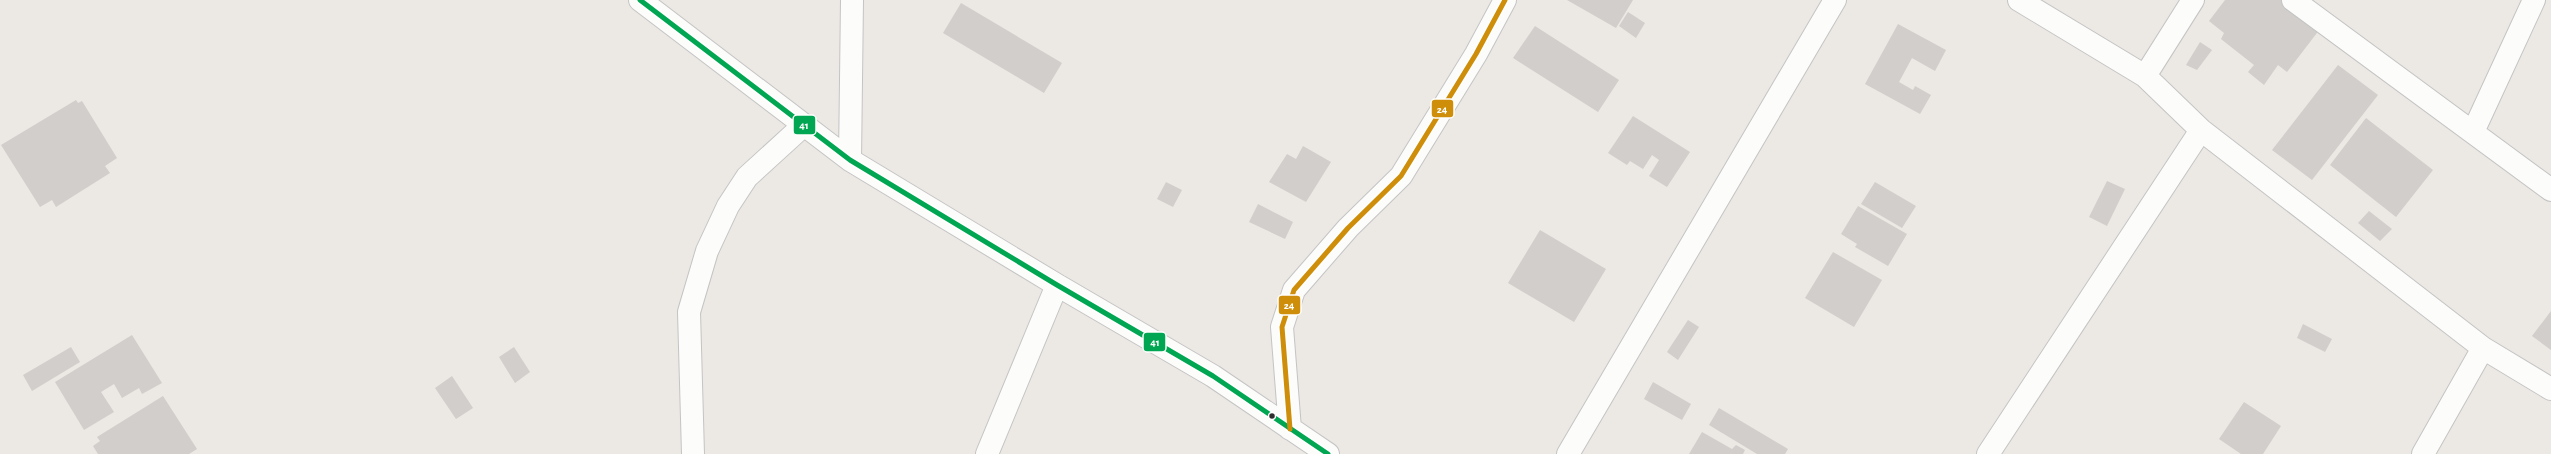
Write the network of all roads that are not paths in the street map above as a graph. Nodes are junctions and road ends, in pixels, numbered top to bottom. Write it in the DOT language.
graph roads {
  1 [pos="640,0"];
  2 [pos="852,0"];
  3 [pos="1505,0"];
  4 [pos="1834,0"];
  5 [pos="2019,0"];
  6 [pos="2193,0"];
  7 [pos="2293,0"];
  8 [pos="2534,0"];
  9 [pos="2145,76"];
  10 [pos="804,125"];
  11 [pos="2201,130"];
  12 [pos="2473,132"];
  13 [pos="850,160"];
  14 [pos="2551,190"];
  15 [pos="1057,285"];
  16 [pos="2483,348"];
  17 [pos="2551,388"];
  18 [pos="1290,429"];
  19 [pos="693,454"];
  20 [pos="987,454"];
  21 [pos="1328,454"];
  22 [pos="1568,454"];
  23 [pos="1988,454"];
  24 [pos="2423,454"];
  1 -- 10 [label="street"];
  2 -- 13 [label="street"];
  3 -- 18 [label="street"];
  4 -- 22 [label="street"];
  5 -- 9 [label="street"];
  6 -- 9 [label="street"];
  7 -- 12 [label="street"];
  8 -- 12 [label="street"];
  9 -- 11 [label="street"];
  10 -- 13 [label="street"];
  10 -- 19 [label="street"];
  11 -- 16 [label="street"];
  11 -- 23 [label="street"];
  12 -- 14 [label="street"];
  13 -- 15 [label="street"];
  15 -- 18 [label="street"];
  15 -- 20 [label="street"];
  16 -- 17 [label="street"];
  16 -- 24 [label="street"];
  18 -- 21 [label="street"];
}
